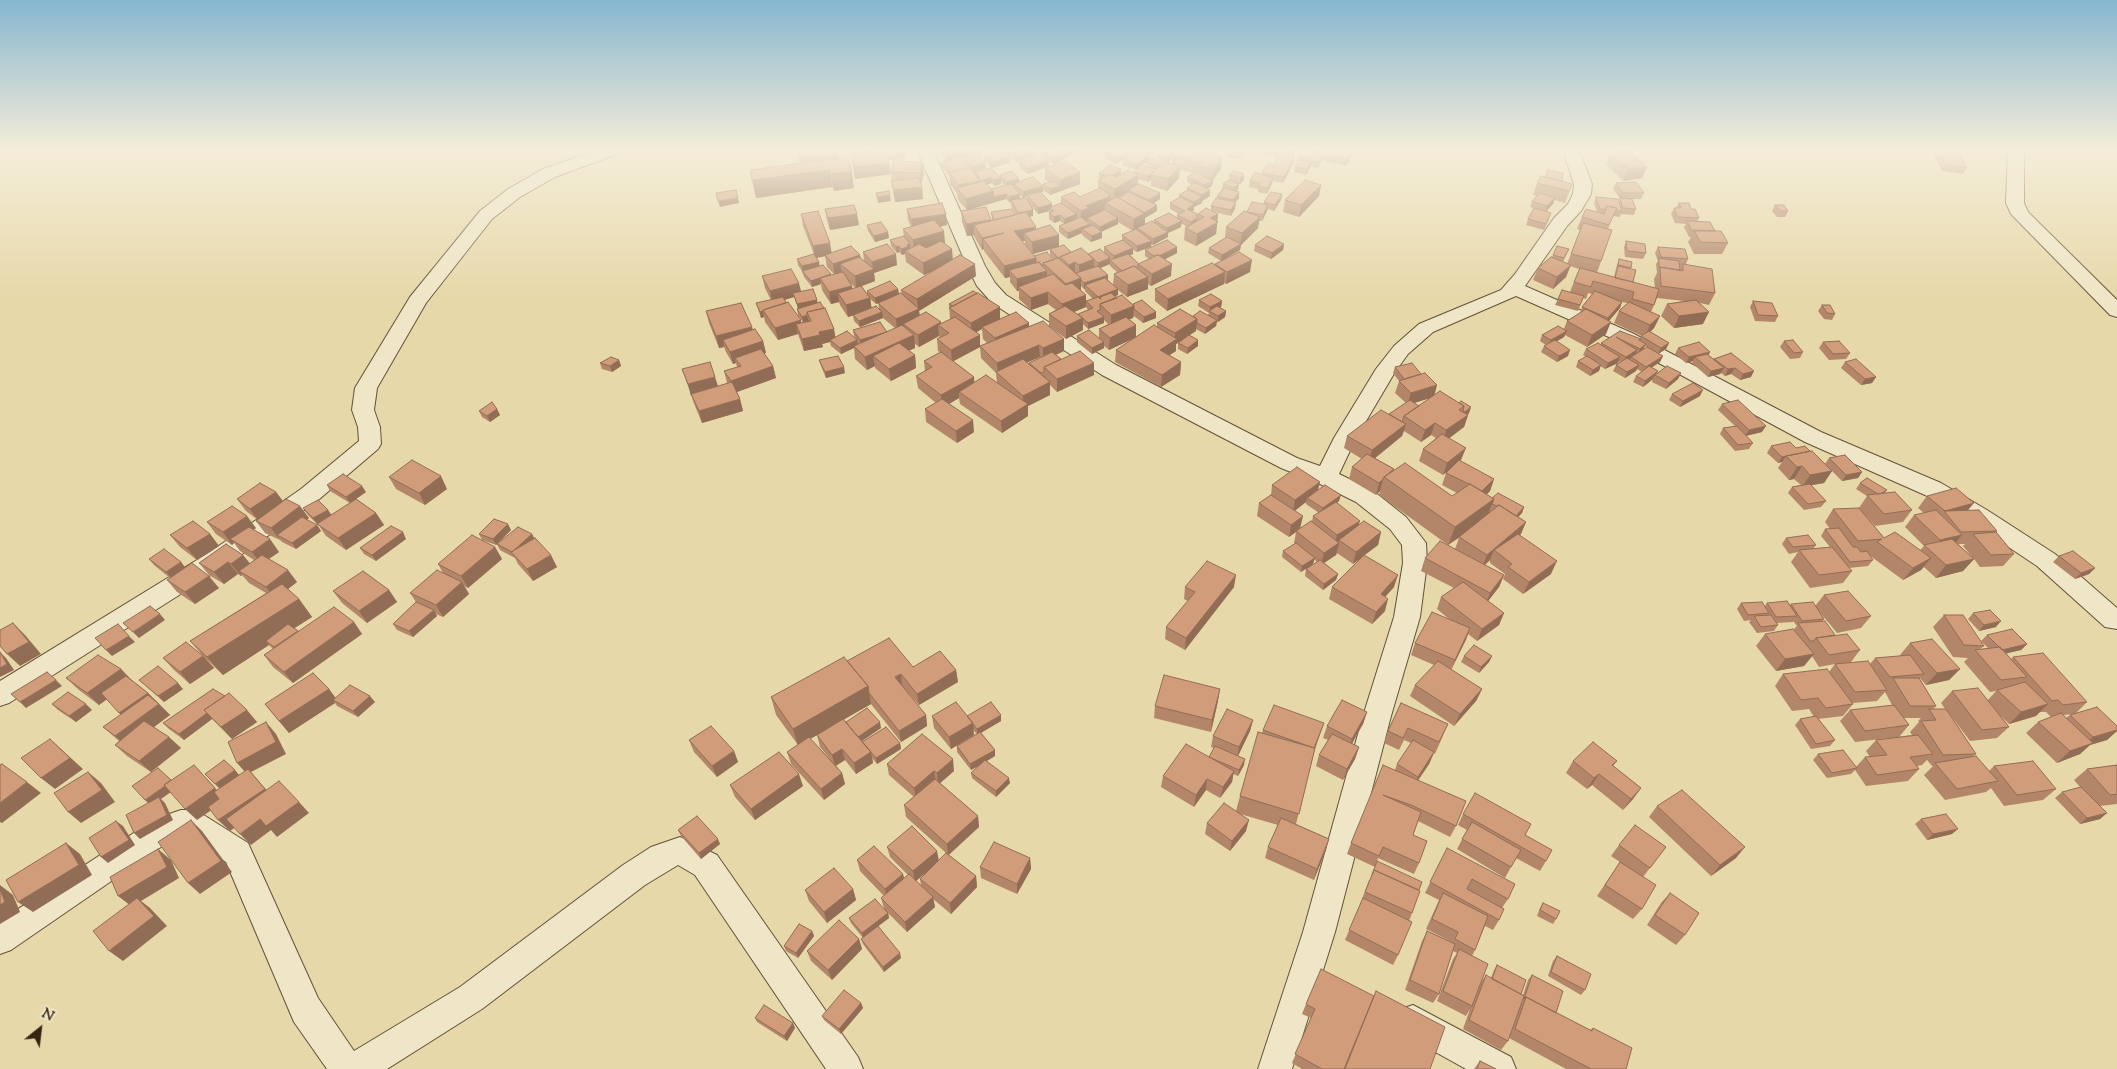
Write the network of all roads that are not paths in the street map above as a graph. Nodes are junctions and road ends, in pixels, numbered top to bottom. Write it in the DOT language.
graph roads {
  1 [pos="505,200"];
  2 [pos="954,200"];
  3 [pos="1579,200"];
  4 [pos="2016,200"];
  5 [pos="1514,288"];
  6 [pos="2117,311"];
  7 [pos="1326,477"];
  8 [pos="2116,620"];
  9 [pos="0,695"];
  10 [pos="0,939"];
  11 [pos="1387,1006"];
  12 [pos="347,1069"];
  13 [pos="356,1069"];
  14 [pos="846,1069"];
  15 [pos="1275,1069"];
  16 [pos="1499,1069"];
  1 -- 9 [label="street"];
  2 -- 7 [label="street"];
  3 -- 5 [label="street"];
  4 -- 6 [label="street"];
  5 -- 7 [label="street"];
  5 -- 8 [label="street"];
  7 -- 15 [label="street"];
  10 -- 12 [label="street"];
  11 -- 16 [label="street"];
  13 -- 14 [label="street"];
}
